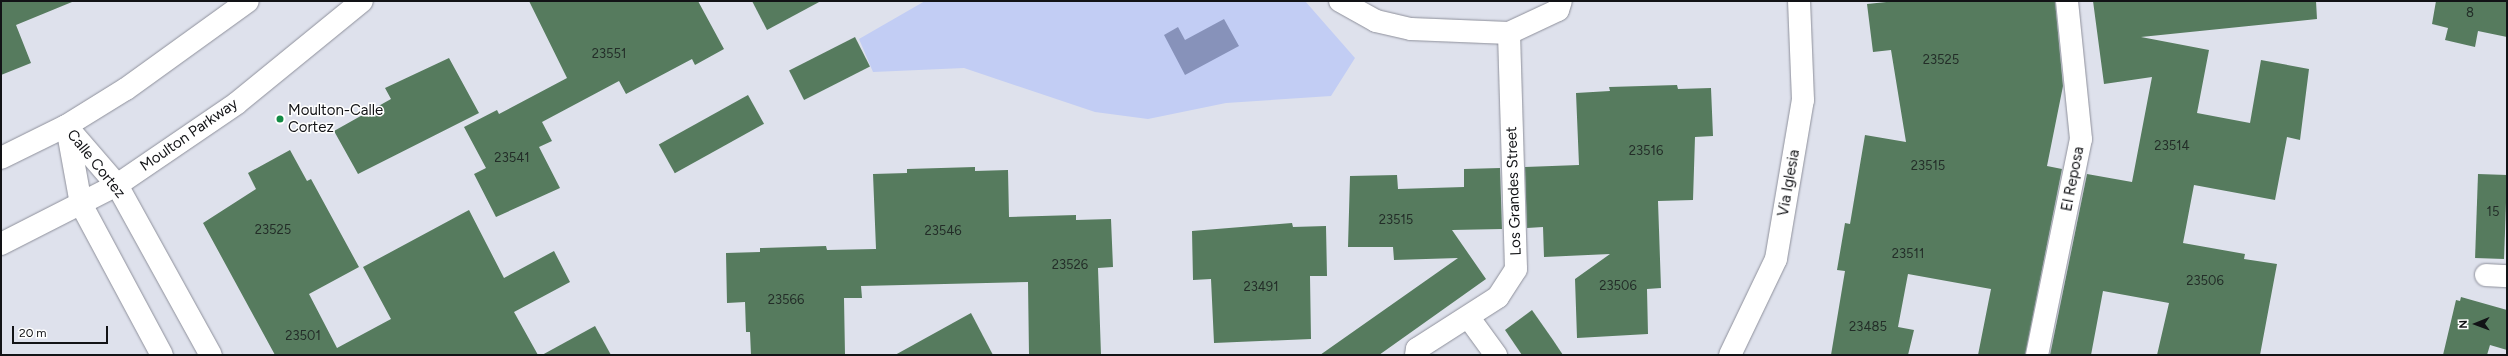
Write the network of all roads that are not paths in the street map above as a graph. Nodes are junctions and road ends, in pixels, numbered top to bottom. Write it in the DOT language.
graph roads {
  1 [pos="248,1"];
  2 [pos="362,1"];
  3 [pos="1340,1"];
  4 [pos="1561,1"];
  5 [pos="1799,1"];
  6 [pos="2067,1"];
  7 [pos="1510,33"];
  8 [pos="66,126"];
  9 [pos="1,158"];
  10 [pos="117,185"];
  11 [pos="81,204"];
  12 [pos="1,244"];
  13 [pos="1469,318"];
  14 [pos="1417,352"];
  15 [pos="162,355"];
  16 [pos="211,355"];
  17 [pos="1496,355"];
  18 [pos="1730,355"];
  19 [pos="2037,355"];
  1 -- 8 [label="street"];
  2 -- 10 [label="street, Moulton Parkway"];
  3 -- 7 [label="street"];
  4 -- 7 [label="street"];
  5 -- 18 [label="street, Via Iglesia"];
  6 -- 19 [label="street, El Reposa"];
  7 -- 13 [label="street, Los Grandes Street"];
  8 -- 9 [label="street"];
  8 -- 10 [label="street, Calle Cortez"];
  8 -- 11 [label="street, Calle Cortez"];
  10 -- 11 [label="street, Moulton Parkway"];
  10 -- 16 [label="street, Calle Cortez"];
  11 -- 12 [label="street, Moulton Parkway"];
  11 -- 15 [label="street, Calle Cortez"];
  13 -- 14 [label="street, Los Grandes Street"];
  13 -- 17 [label="street"];
}
